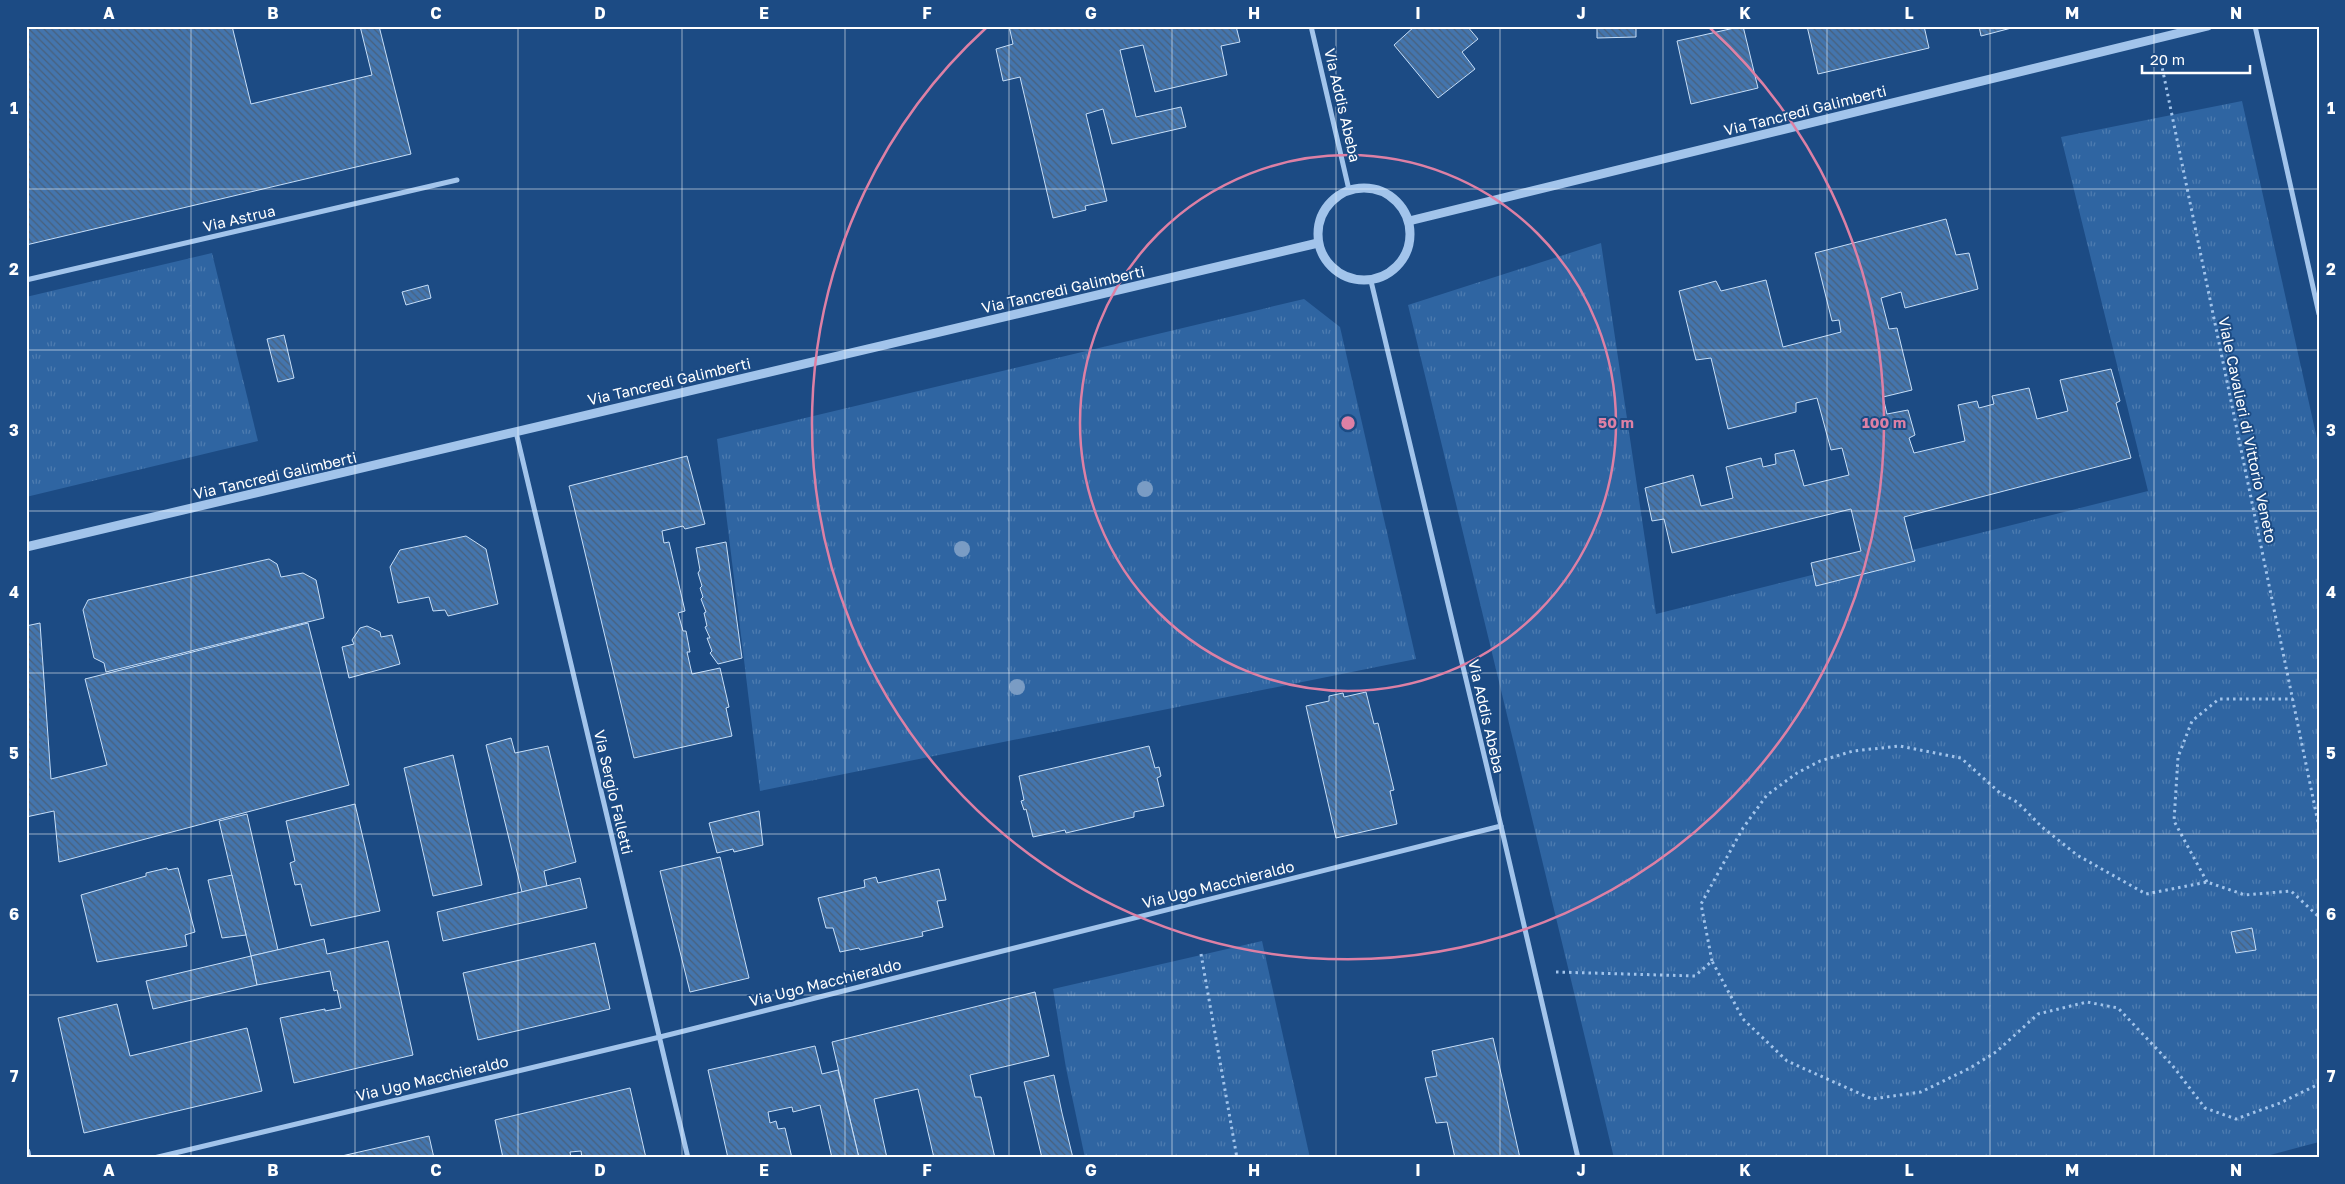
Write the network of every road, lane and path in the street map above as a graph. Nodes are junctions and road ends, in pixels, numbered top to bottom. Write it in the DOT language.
graph roads {
  1 [pos="1312,26"];
  2 [pos="2208,26"];
  3 [pos="2255,26"];
  4 [pos="2156,38"];
  5 [pos="457,180"];
  6 [pos="1349,190"];
  7 [pos="1409,221"];
  8 [pos="1318,243"];
  9 [pos="26,280"];
  10 [pos="1370,281"];
  11 [pos="2319,314"];
  12 [pos="516,432"];
  13 [pos="26,547"];
  14 [pos="2292,699"];
  15 [pos="1501,826"];
  16 [pos="2319,827"];
  17 [pos="2207,882"];
  18 [pos="2319,917"];
  19 [pos="1201,954"];
  20 [pos="1712,962"];
  21 [pos="1534,971"];
  22 [pos="660,1037"];
  23 [pos="2319,1084"];
  24 [pos="26,1152"];
  25 [pos="28,1158"];
  26 [pos="154,1158"];
  27 [pos="688,1158"];
  28 [pos="1237,1158"];
  29 [pos="1578,1158"];
  1 -- 6 [label="street, Via Addis Abeba"];
  2 -- 4 [label="street, Via Tancredi Galimberti"];
  3 -- 11 [label="street"];
  4 -- 7 [label="street, Via Tancredi Galimberti"];
  4 -- 14 [label="path, Viale Cavalieri di Vittorio Veneto"];
  5 -- 9 [label="street, Via Astrua"];
  6 -- 7 [label="street"];
  6 -- 8 [label="street"];
  7 -- 10 [label="street"];
  8 -- 10 [label="street"];
  8 -- 12 [label="street, Via Tancredi Galimberti"];
  10 -- 15 [label="street, Via Addis Abeba"];
  12 -- 13 [label="street, Via Tancredi Galimberti"];
  12 -- 22 [label="street, Via Sergio Falletti"];
  14 -- 16 [label="path, Viale Cavalieri di Vittorio Veneto"];
  14 -- 17 [label="path"];
  15 -- 21 [label="street, Via Addis Abeba"];
  15 -- 22 [label="street, Via Ugo Macchieraldo"];
  17 -- 18 [label="path"];
  17 -- 20 [label="path"];
  19 -- 28 [label="path"];
  20 -- 21 [label="path"];
  20 -- 23 [label="path"];
  21 -- 29 [label="street, Via Addis Abeba"];
  22 -- 26 [label="street, Via Ugo Macchieraldo"];
  22 -- 27 [label="street, Via Sergio Falletti"];
  24 -- 25 [label="street"];
}
